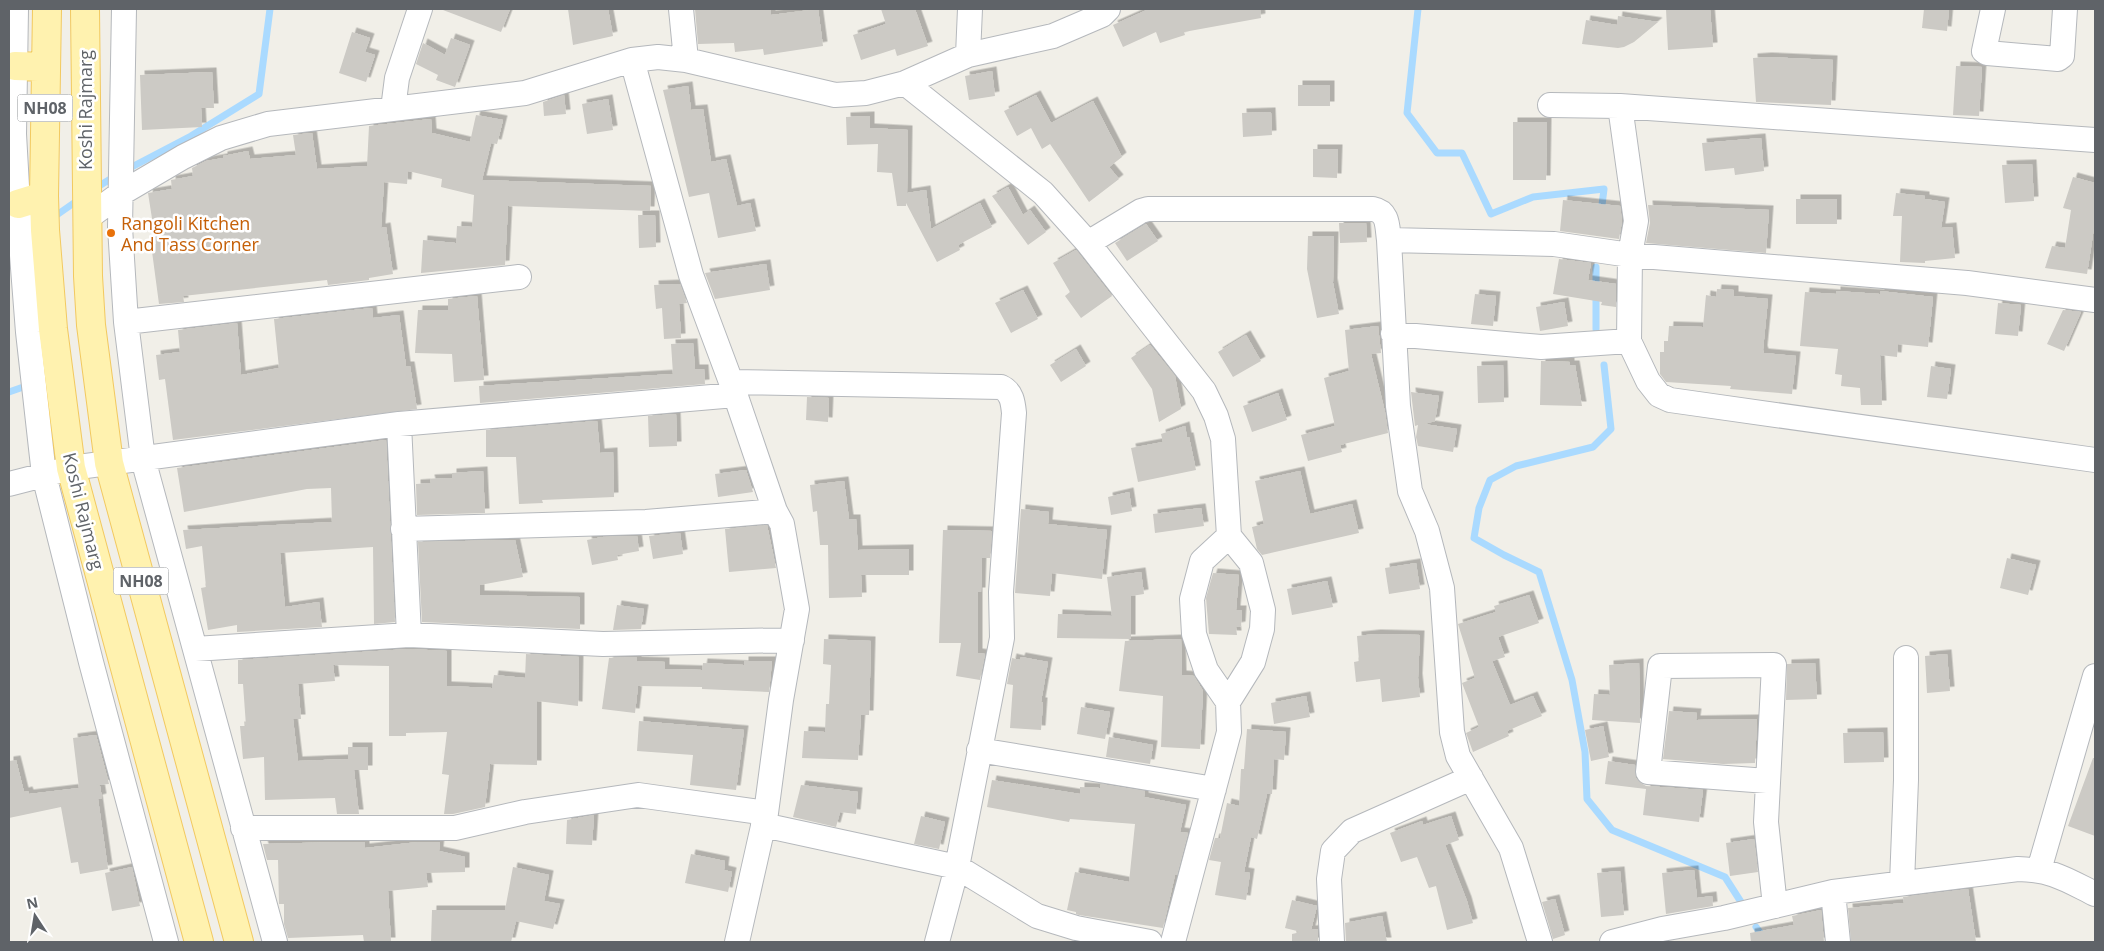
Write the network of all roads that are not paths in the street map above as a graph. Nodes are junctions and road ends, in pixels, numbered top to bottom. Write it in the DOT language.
graph roads {
  1 [pos="16,9"];
  2 [pos="48,9"];
  3 [pos="85,9"];
  4 [pos="124,9"];
  5 [pos="420,9"];
  6 [pos="681,9"];
  7 [pos="970,9"];
  8 [pos="1108,9"];
  9 [pos="1993,9"];
  10 [pos="2066,9"];
  11 [pos="968,55"];
  12 [pos="632,60"];
  13 [pos="686,60"];
  14 [pos="15,66"];
  15 [pos="46,67"];
  16 [pos="905,83"];
  17 [pos="1550,105"];
  18 [pos="1620,106"];
  19 [pos="393,109"];
  20 [pos="11,133"];
  21 [pos="2095,140"];
  22 [pos="120,180"];
  23 [pos="45,211"];
  24 [pos="18,212"];
  25 [pos="86,216"];
  26 [pos="1389,240"];
  27 [pos="1088,243"];
  28 [pos="1630,255"];
  29 [pos="519,277"];
  30 [pos="2095,298"];
  31 [pos="126,322"];
  32 [pos="1393,334"];
  33 [pos="1629,341"];
  34 [pos="733,389"];
  35 [pos="399,424"];
  36 [pos="143,459"];
  37 [pos="2095,460"];
  38 [pos="108,463"];
  39 [pos="70,468"];
  40 [pos="44,475"];
  41 [pos="9,484"];
  42 [pos="775,511"];
  43 [pos="403,529"];
  44 [pos="1229,536"];
  45 [pos="409,635"];
  46 [pos="792,640"];
  47 [pos="195,649"];
  48 [pos="1906,658"];
  49 [pos="2095,676"];
  50 [pos="1228,702"];
  51 [pos="979,750"];
  52 [pos="1471,778"];
  53 [pos="1767,781"];
  54 [pos="1214,788"];
  55 [pos="765,819"];
  56 [pos="243,828"];
  57 [pos="956,866"];
  58 [pos="2039,870"];
  59 [pos="1902,883"];
  60 [pos="1833,892"];
  61 [pos="2095,894"];
  62 [pos="1775,906"];
  63 [pos="166,942"];
  64 [pos="199,942"];
  65 [pos="239,942"];
  66 [pos="275,942"];
  67 [pos="737,942"];
  68 [pos="937,942"];
  69 [pos="1150,942"];
  70 [pos="1173,942"];
  71 [pos="1332,942"];
  72 [pos="1540,942"];
  73 [pos="1612,942"];
  74 [pos="1838,942"];
  1 -- 14 [label="street"];
  2 -- 15 [label="main road, Koshi Rajmarg / NH08"];
  3 -- 25 [label="main road, Koshi Rajmarg / NH08"];
  4 -- 22 [label="street"];
  5 -- 19 [label="street"];
  6 -- 13 [label="street"];
  7 -- 11 [label="street"];
  8 -- 11 [label="street"];
  9 -- 10 [label="street"];
  11 -- 16 [label="street"];
  12 -- 13 [label="street"];
  12 -- 19 [label="street"];
  12 -- 34 [label="street"];
  13 -- 16 [label="street"];
  14 -- 15 [label="main road"];
  14 -- 20 [label="street"];
  15 -- 23 [label="main road, Koshi Rajmarg / NH08"];
  16 -- 27 [label="street"];
  17 -- 18 [label="street"];
  18 -- 21 [label="street"];
  18 -- 28 [label="street"];
  19 -- 22 [label="street"];
  20 -- 24 [label="street"];
  22 -- 25 [label="street"];
  22 -- 31 [label="street"];
  23 -- 24 [label="main road"];
  23 -- 39 [label="main road, Koshi Rajmarg / NH08"];
  24 -- 40 [label="street"];
  25 -- 38 [label="main road, Koshi Rajmarg / NH08"];
  26 -- 27 [label="street"];
  26 -- 28 [label="street"];
  26 -- 32 [label="street"];
  27 -- 44 [label="street"];
  28 -- 30 [label="street"];
  28 -- 33 [label="street"];
  29 -- 31 [label="street"];
  31 -- 36 [label="street"];
  32 -- 33 [label="street"];
  32 -- 52 [label="street"];
  33 -- 37 [label="street"];
  34 -- 35 [label="street"];
  34 -- 42 [label="street"];
  34 -- 51 [label="street"];
  35 -- 36 [label="street"];
  35 -- 43 [label="street"];
  36 -- 38 [label="street"];
  36 -- 47 [label="street"];
  38 -- 39 [label="street"];
  38 -- 65 [label="main road, Koshi Rajmarg / NH08"];
  39 -- 40 [label="street"];
  39 -- 64 [label="main road, Koshi Rajmarg / NH08"];
  40 -- 41 [label="street"];
  40 -- 63 [label="street"];
  42 -- 43 [label="street"];
  42 -- 46 [label="street"];
  43 -- 45 [label="street"];
  44 -- 50 [label="street"];
  44 -- 50 [label="street"];
  45 -- 46 [label="street"];
  45 -- 47 [label="street"];
  46 -- 55 [label="street"];
  47 -- 56 [label="street"];
  48 -- 59 [label="street"];
  49 -- 58 [label="street"];
  50 -- 54 [label="street"];
  51 -- 54 [label="street"];
  51 -- 57 [label="street"];
  52 -- 71 [label="street"];
  52 -- 72 [label="street"];
  53 -- 53 [label="street"];
  53 -- 62 [label="street"];
  54 -- 70 [label="street"];
  55 -- 56 [label="street"];
  55 -- 57 [label="street"];
  55 -- 67 [label="street"];
  56 -- 66 [label="street"];
  57 -- 68 [label="street"];
  57 -- 69 [label="street"];
  58 -- 59 [label="street"];
  58 -- 61 [label="street"];
  59 -- 60 [label="street"];
  60 -- 62 [label="street"];
  60 -- 74 [label="street"];
  62 -- 73 [label="street"];
}
